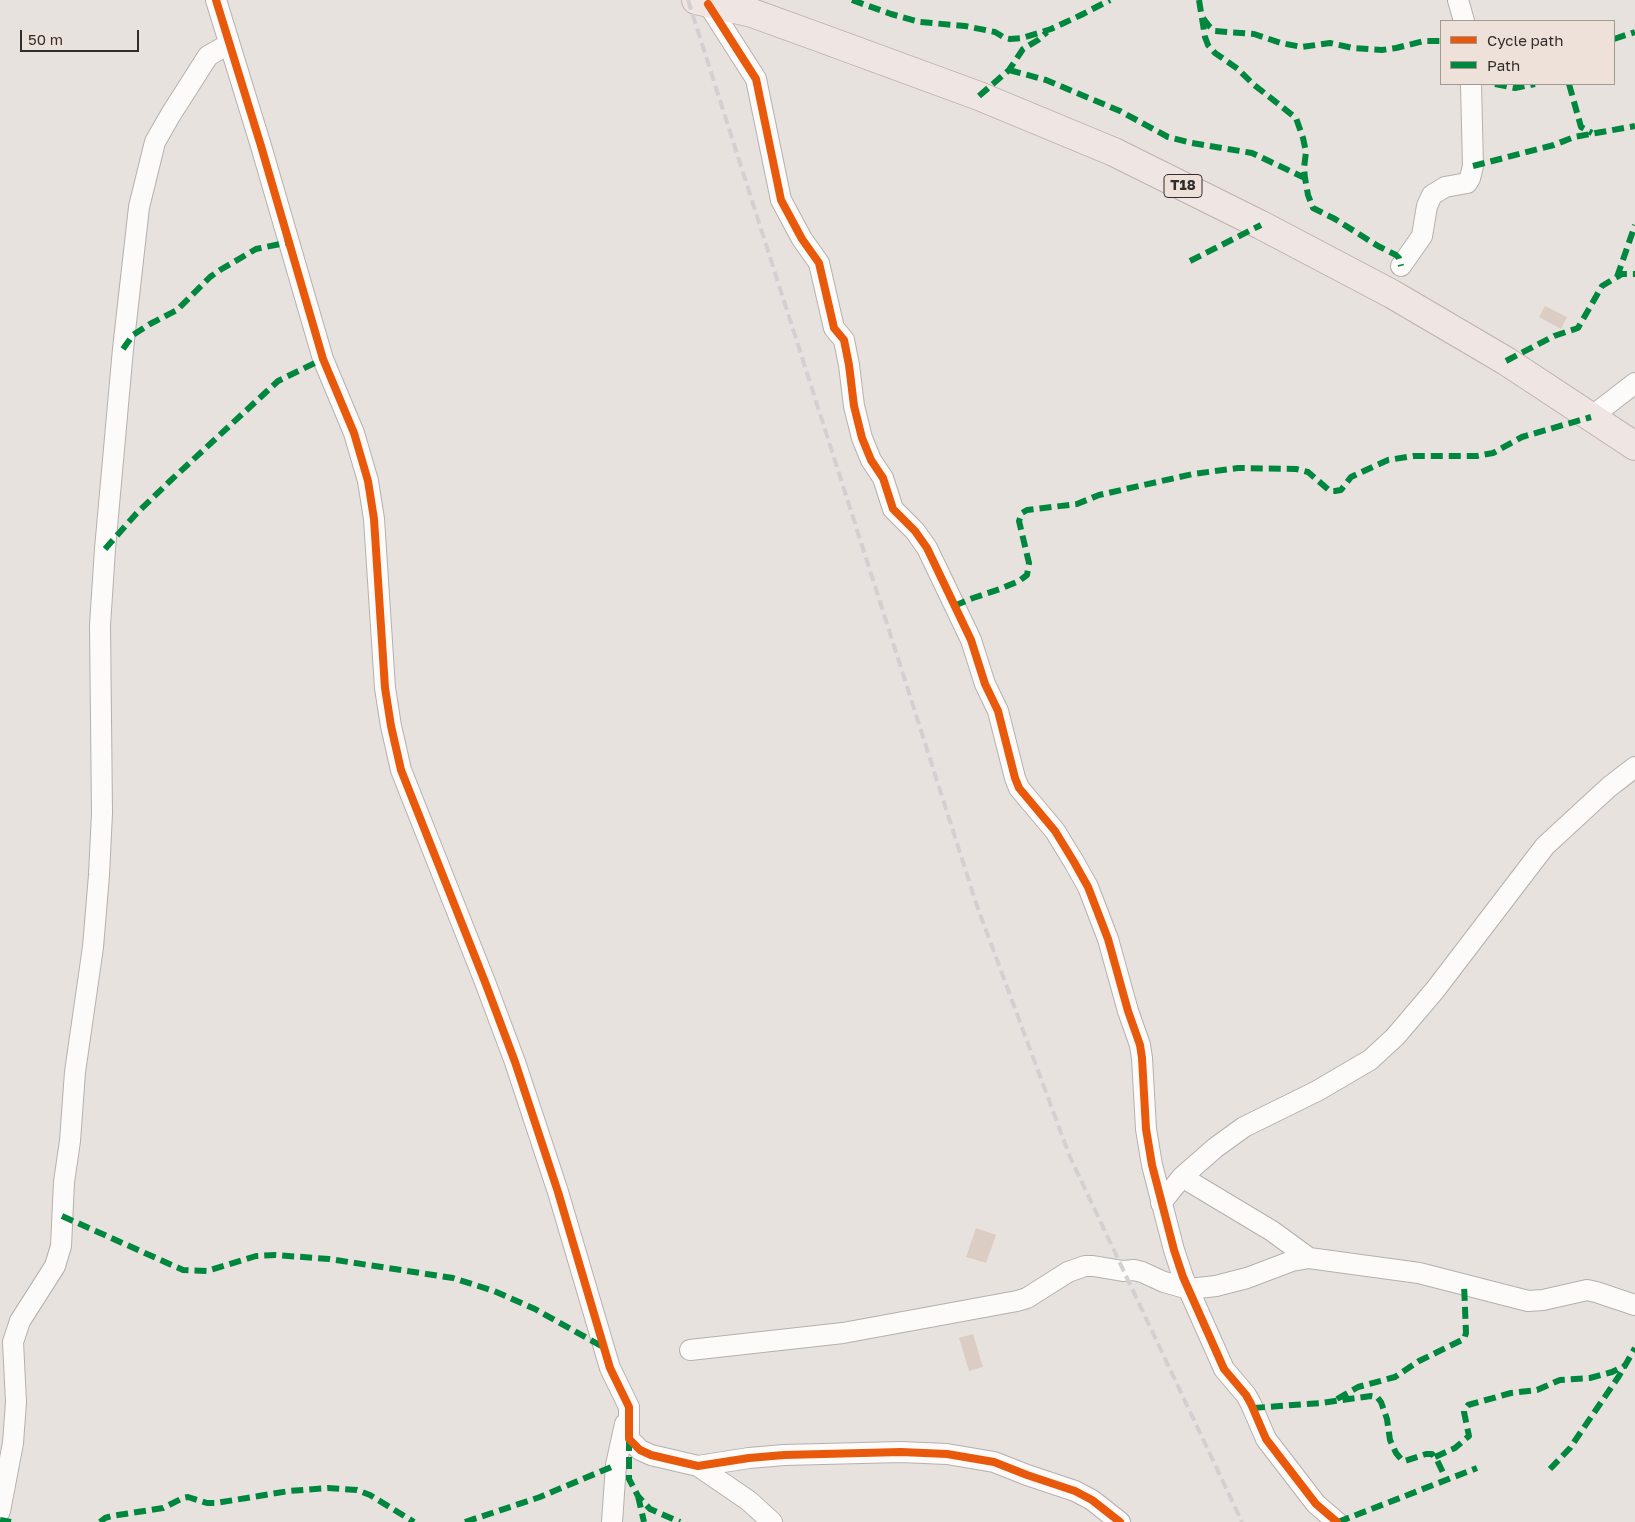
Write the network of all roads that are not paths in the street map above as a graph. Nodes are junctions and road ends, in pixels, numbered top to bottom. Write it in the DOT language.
graph roads {
  1 [pos="216,0"];
  2 [pos="1458,0"];
  3 [pos="710,2"];
  4 [pos="1464,20"];
  5 [pos="229,44"];
  6 [pos="1470,85"];
  7 [pos="1401,266"];
  8 [pos="1635,384"];
  9 [pos="1591,417"];
  10 [pos="1635,446"];
  11 [pos="1635,767"];
  12 [pos="1182,1177"];
  13 [pos="1161,1203"];
  14 [pos="1309,1258"];
  15 [pos="1188,1289"];
  16 [pos="1635,1305"];
  17 [pos="6,1348"];
  18 [pos="690,1350"];
  19 [pos="629,1407"];
  20 [pos="698,1466"];
  21 [pos="0,1511"];
  22 [pos="612,1522"];
  23 [pos="772,1522"];
  24 [pos="1120,1522"];
  25 [pos="1337,1522"];
  1 -- 5 [label="street"];
  2 -- 4 [label="street"];
  3 -- 9 [label="highway, T18"];
  3 -- 13 [label="street"];
  5 -- 17 [label="street"];
  5 -- 19 [label="street"];
  6 -- 7 [label="street"];
  8 -- 9 [label="street"];
  9 -- 10 [label="highway, T18"];
  11 -- 12 [label="street"];
  12 -- 13 [label="street"];
  12 -- 14 [label="street"];
  13 -- 15 [label="street"];
  14 -- 15 [label="street"];
  14 -- 16 [label="street"];
  15 -- 18 [label="street"];
  15 -- 25 [label="street"];
  17 -- 21 [label="street"];
  19 -- 20 [label="street"];
  19 -- 22 [label="street"];
  20 -- 23 [label="street"];
  20 -- 24 [label="street"];
}
